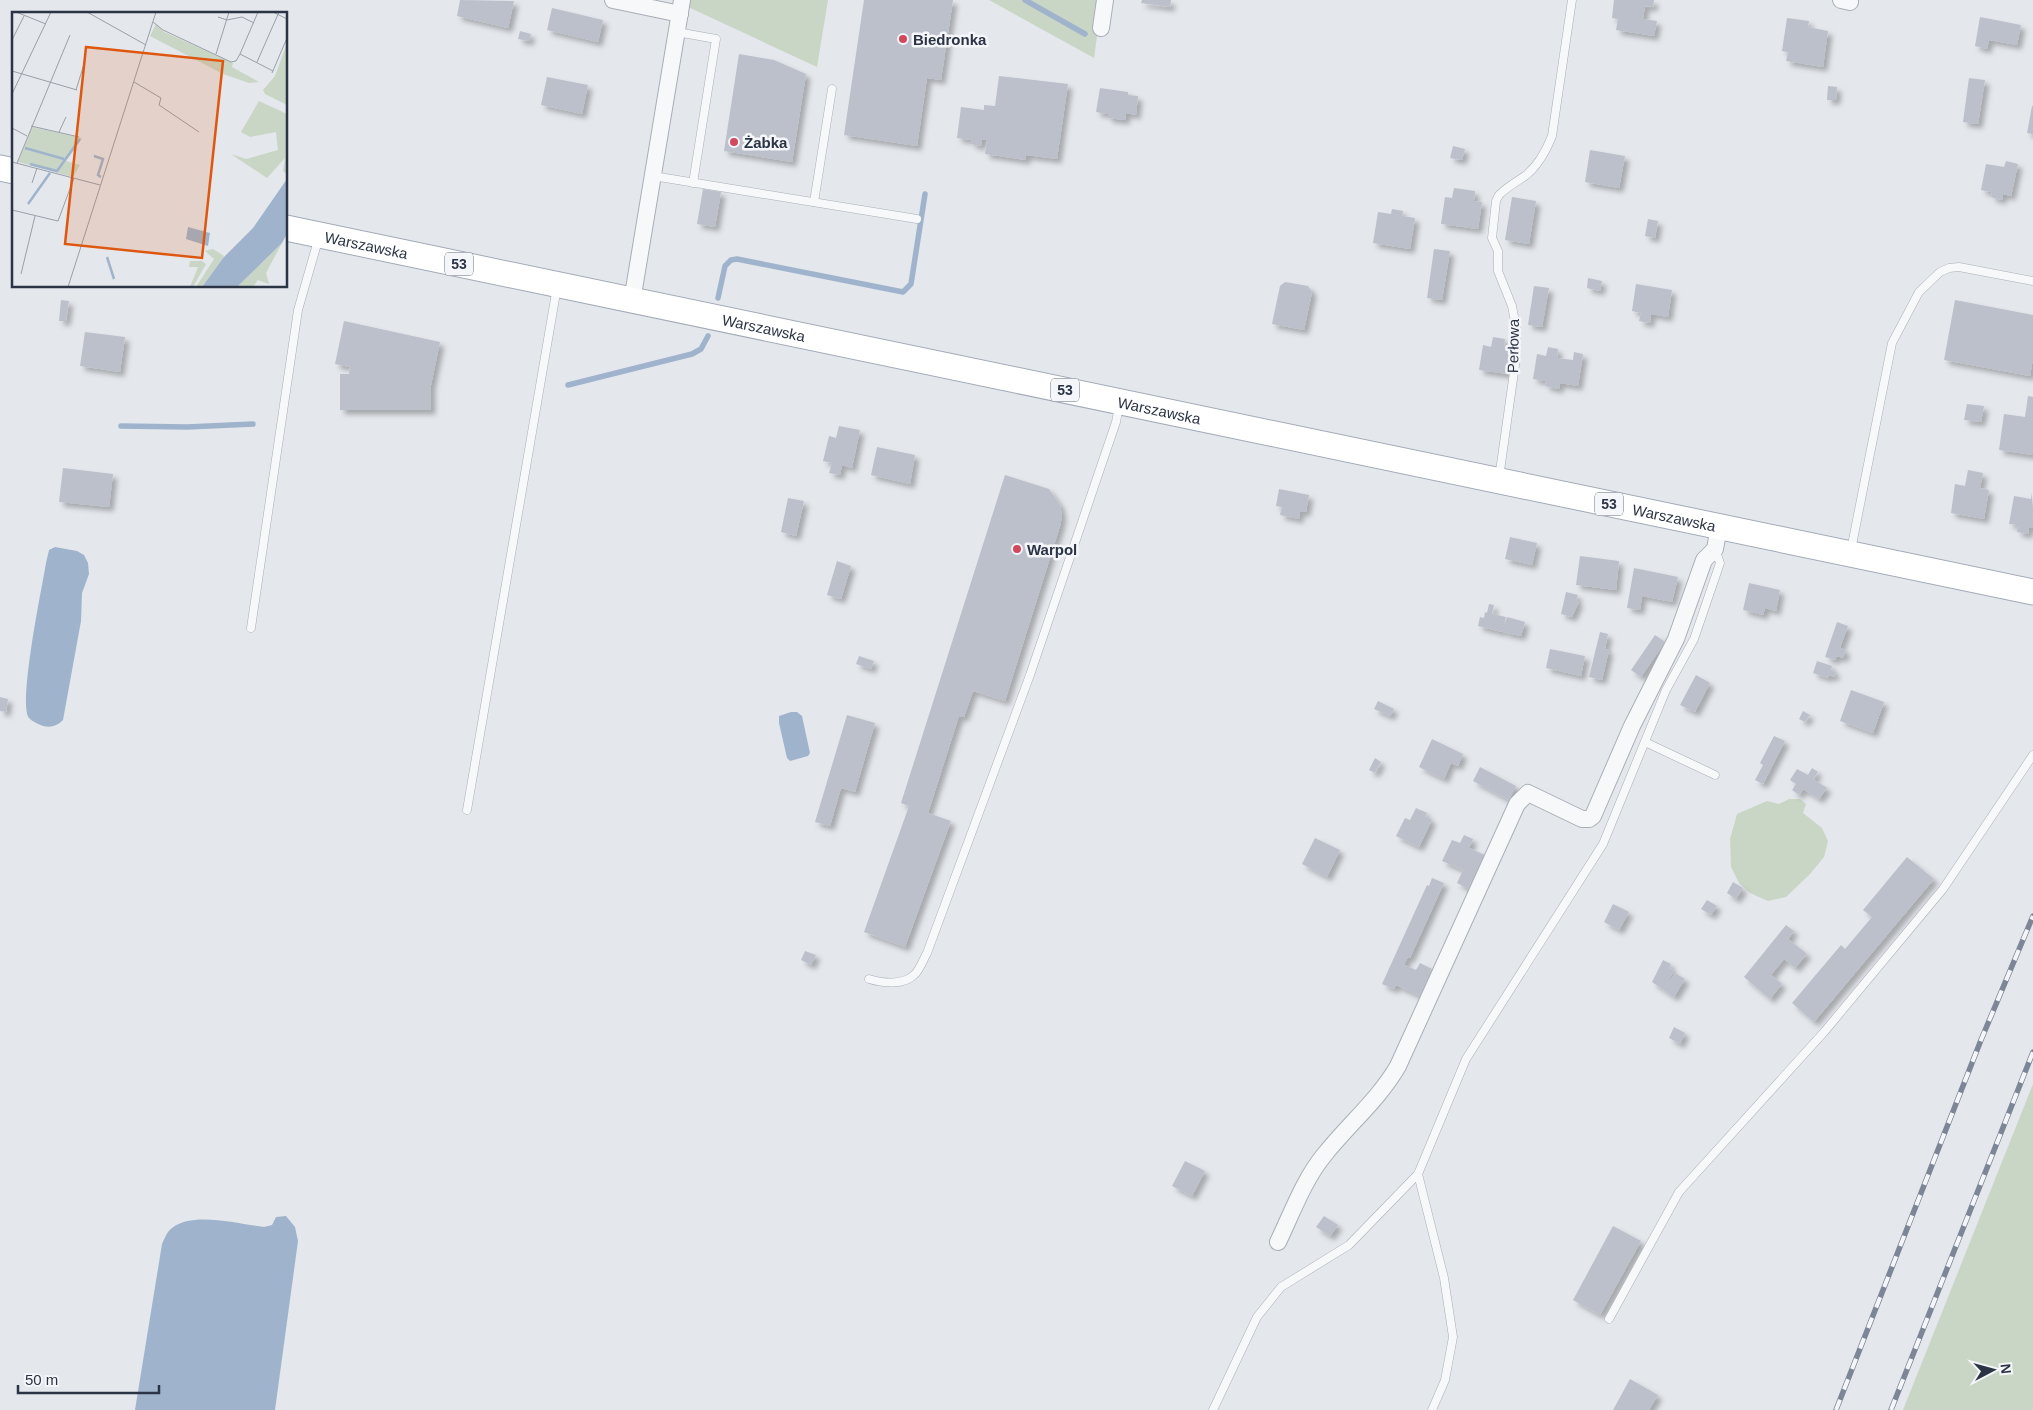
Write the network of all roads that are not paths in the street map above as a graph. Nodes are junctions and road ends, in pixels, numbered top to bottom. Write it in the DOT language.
graph roads {
  1 [pos="613,0"];
  2 [pos="1105,0"];
  3 [pos="1572,0"];
  4 [pos="681,7"];
  5 [pos="1101,28"];
  6 [pos="677,32"];
  7 [pos="832,89"];
  8 [pos="653,176"];
  9 [pos="693,182"];
  10 [pos="814,202"];
  11 [pos="917,218"];
  12 [pos="288,228"];
  13 [pos="319,235"];
  14 [pos="2033,282"];
  15 [pos="558,285"];
  16 [pos="632,301"];
  17 [pos="1120,402"];
  18 [pos="1498,481"];
  19 [pos="1717,538"];
  20 [pos="1850,554"];
  21 [pos="2033,592"];
  22 [pos="251,628"];
  23 [pos="1644,742"];
  24 [pos="2033,755"];
  25 [pos="1715,775"];
  26 [pos="467,810"];
  27 [pos="869,979"];
  28 [pos="1418,1174"];
  29 [pos="1278,1242"];
  30 [pos="1609,1319"];
  31 [pos="1213,1410"];
  32 [pos="1432,1410"];
  1 -- 4 [label="street"];
  2 -- 5 [label="street"];
  3 -- 18 [label="lane, Perłowa"];
  4 -- 6 [label="street"];
  6 -- 8 [label="street"];
  6 -- 9 [label="lane"];
  7 -- 10 [label="lane"];
  8 -- 9 [label="lane"];
  8 -- 16 [label="street"];
  9 -- 10 [label="lane"];
  10 -- 11 [label="lane"];
  12 -- 13 [label="main road, Warszawska / 53"];
  13 -- 15 [label="main road, Warszawska / 53"];
  13 -- 22 [label="lane"];
  14 -- 20 [label="lane"];
  15 -- 16 [label="main road, Warszawska / 53"];
  15 -- 26 [label="lane"];
  16 -- 17 [label="main road, Warszawska / 53"];
  17 -- 18 [label="main road, Warszawska / 53"];
  17 -- 27 [label="lane"];
  18 -- 19 [label="main road, Warszawska / 53"];
  19 -- 20 [label="main road, Warszawska / 53"];
  19 -- 23 [label="lane"];
  19 -- 29 [label="street"];
  20 -- 21 [label="main road, Warszawska / 53"];
  23 -- 25 [label="lane"];
  23 -- 28 [label="lane"];
  24 -- 30 [label="lane"];
  28 -- 31 [label="lane"];
  28 -- 32 [label="lane"];
}
